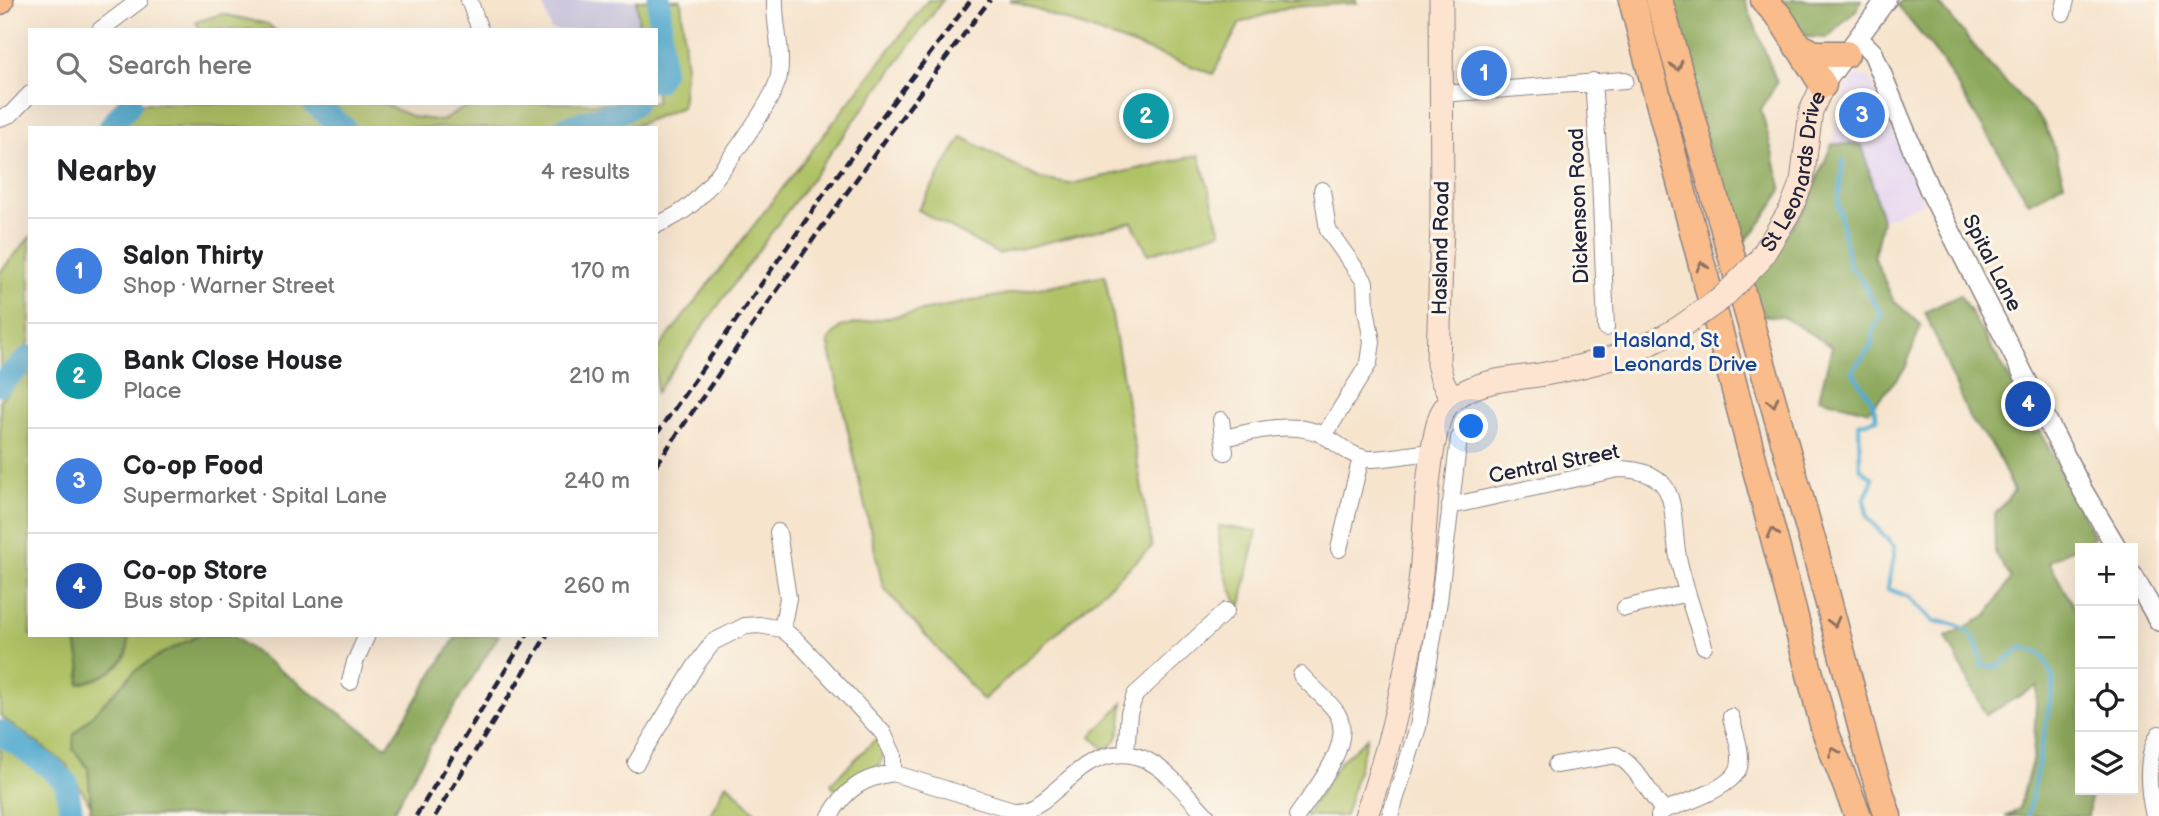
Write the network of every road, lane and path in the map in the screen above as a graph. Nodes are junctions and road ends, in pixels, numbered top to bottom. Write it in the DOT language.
graph roads {
  1 [pos="140,0"];
  2 [pos="469,0"];
  3 [pos="775,0"];
  4 [pos="1441,0"];
  5 [pos="1632,0"];
  6 [pos="1659,0"];
  7 [pos="1764,0"];
  8 [pos="1886,0"];
  9 [pos="103,28"];
  10 [pos="479,28"];
  11 [pos="1797,46"];
  12 [pos="1852,46"];
  13 [pos="1625,80"];
  14 [pos="1593,81"];
  15 [pos="1823,85"];
  16 [pos="1442,94"];
  17 [pos="28,96"];
  18 [pos="0,118"];
  19 [pos="1322,190"];
  20 [pos="658,224"];
  21 [pos="1606,328"];
  22 [pos="1452,399"];
  23 [pos="1221,419"];
  24 [pos="1324,436"];
  25 [pos="1459,438"];
  26 [pos="1432,452"];
  27 [pos="1361,457"];
  28 [pos="1429,487"];
  29 [pos="1452,488"];
  30 [pos="1450,506"];
  31 [pos="1347,539"];
  32 [pos="2114,543"];
  33 [pos="775,544"];
  34 [pos="2138,585"];
  35 [pos="1687,593"];
  36 [pos="1625,608"];
  37 [pos="1226,611"];
  38 [pos="2159,621"];
  39 [pos="782,629"];
  40 [pos="366,637"];
  41 [pos="1704,646"];
  42 [pos="350,682"];
  43 [pos="1304,685"];
  44 [pos="1731,718"];
  45 [pos="2159,734"];
  46 [pos="1126,753"];
  47 [pos="636,763"];
  48 [pos="1556,765"];
  49 [pos="893,773"];
  50 [pos="1025,813"];
  51 [pos="1661,813"];
  52 [pos="830,816"];
  53 [pos="1207,816"];
  54 [pos="1297,816"];
  55 [pos="1367,816"];
  56 [pos="1390,816"];
  57 [pos="1858,816"];
  58 [pos="1888,816"];
  59 [pos="2154,816"];
  1 -- 9 [label="street"];
  2 -- 10 [label="street"];
  3 -- 20 [label="street"];
  4 -- 16 [label="main road, Hasland Road"];
  57 -- 5 [label="highway, one-way"];
  6 -- 58 [label="highway, one-way"];
  7 -- 11 [label="highway"];
  8 -- 12 [label="street"];
  11 -- 12 [label="highway"];
  11 -- 15 [label="highway"];
  12 -- 15 [label="street, St Leonards Drive"];
  12 -- 32 [label="street, Spital Lane"];
  13 -- 14 [label="street"];
  14 -- 16 [label="street"];
  14 -- 21 [label="street, Dickenson Road"];
  15 -- 22 [label="main road, St Leonards Drive, bridge"];
  16 -- 22 [label="main road, Hasland Road"];
  17 -- 18 [label="street"];
  19 -- 24 [label="street"];
  22 -- 26 [label="main road"];
  23 -- 24 [label="street"];
  24 -- 27 [label="street"];
  25 -- 29 [label="street"];
  26 -- 27 [label="street"];
  26 -- 28 [label="main road"];
  27 -- 31 [label="street"];
  28 -- 29 [label="street"];
  28 -- 55 [label="main road"];
  29 -- 30 [label="street"];
  30 -- 35 [label="street, Central Street"];
  30 -- 56 [label="street"];
  33 -- 39 [label="street"];
  34 -- 38 [label="street"];
  35 -- 36 [label="street"];
  35 -- 41 [label="street, Central Street"];
  37 -- 46 [label="street"];
  39 -- 47 [label="street"];
  39 -- 49 [label="street"];
  40 -- 42 [label="street"];
  43 -- 54 [label="street"];
  44 -- 51 [label="street"];
  45 -- 59 [label="street"];
  46 -- 50 [label="street"];
  46 -- 53 [label="street"];
  48 -- 51 [label="street"];
  49 -- 50 [label="street"];
  49 -- 52 [label="street"];
}
